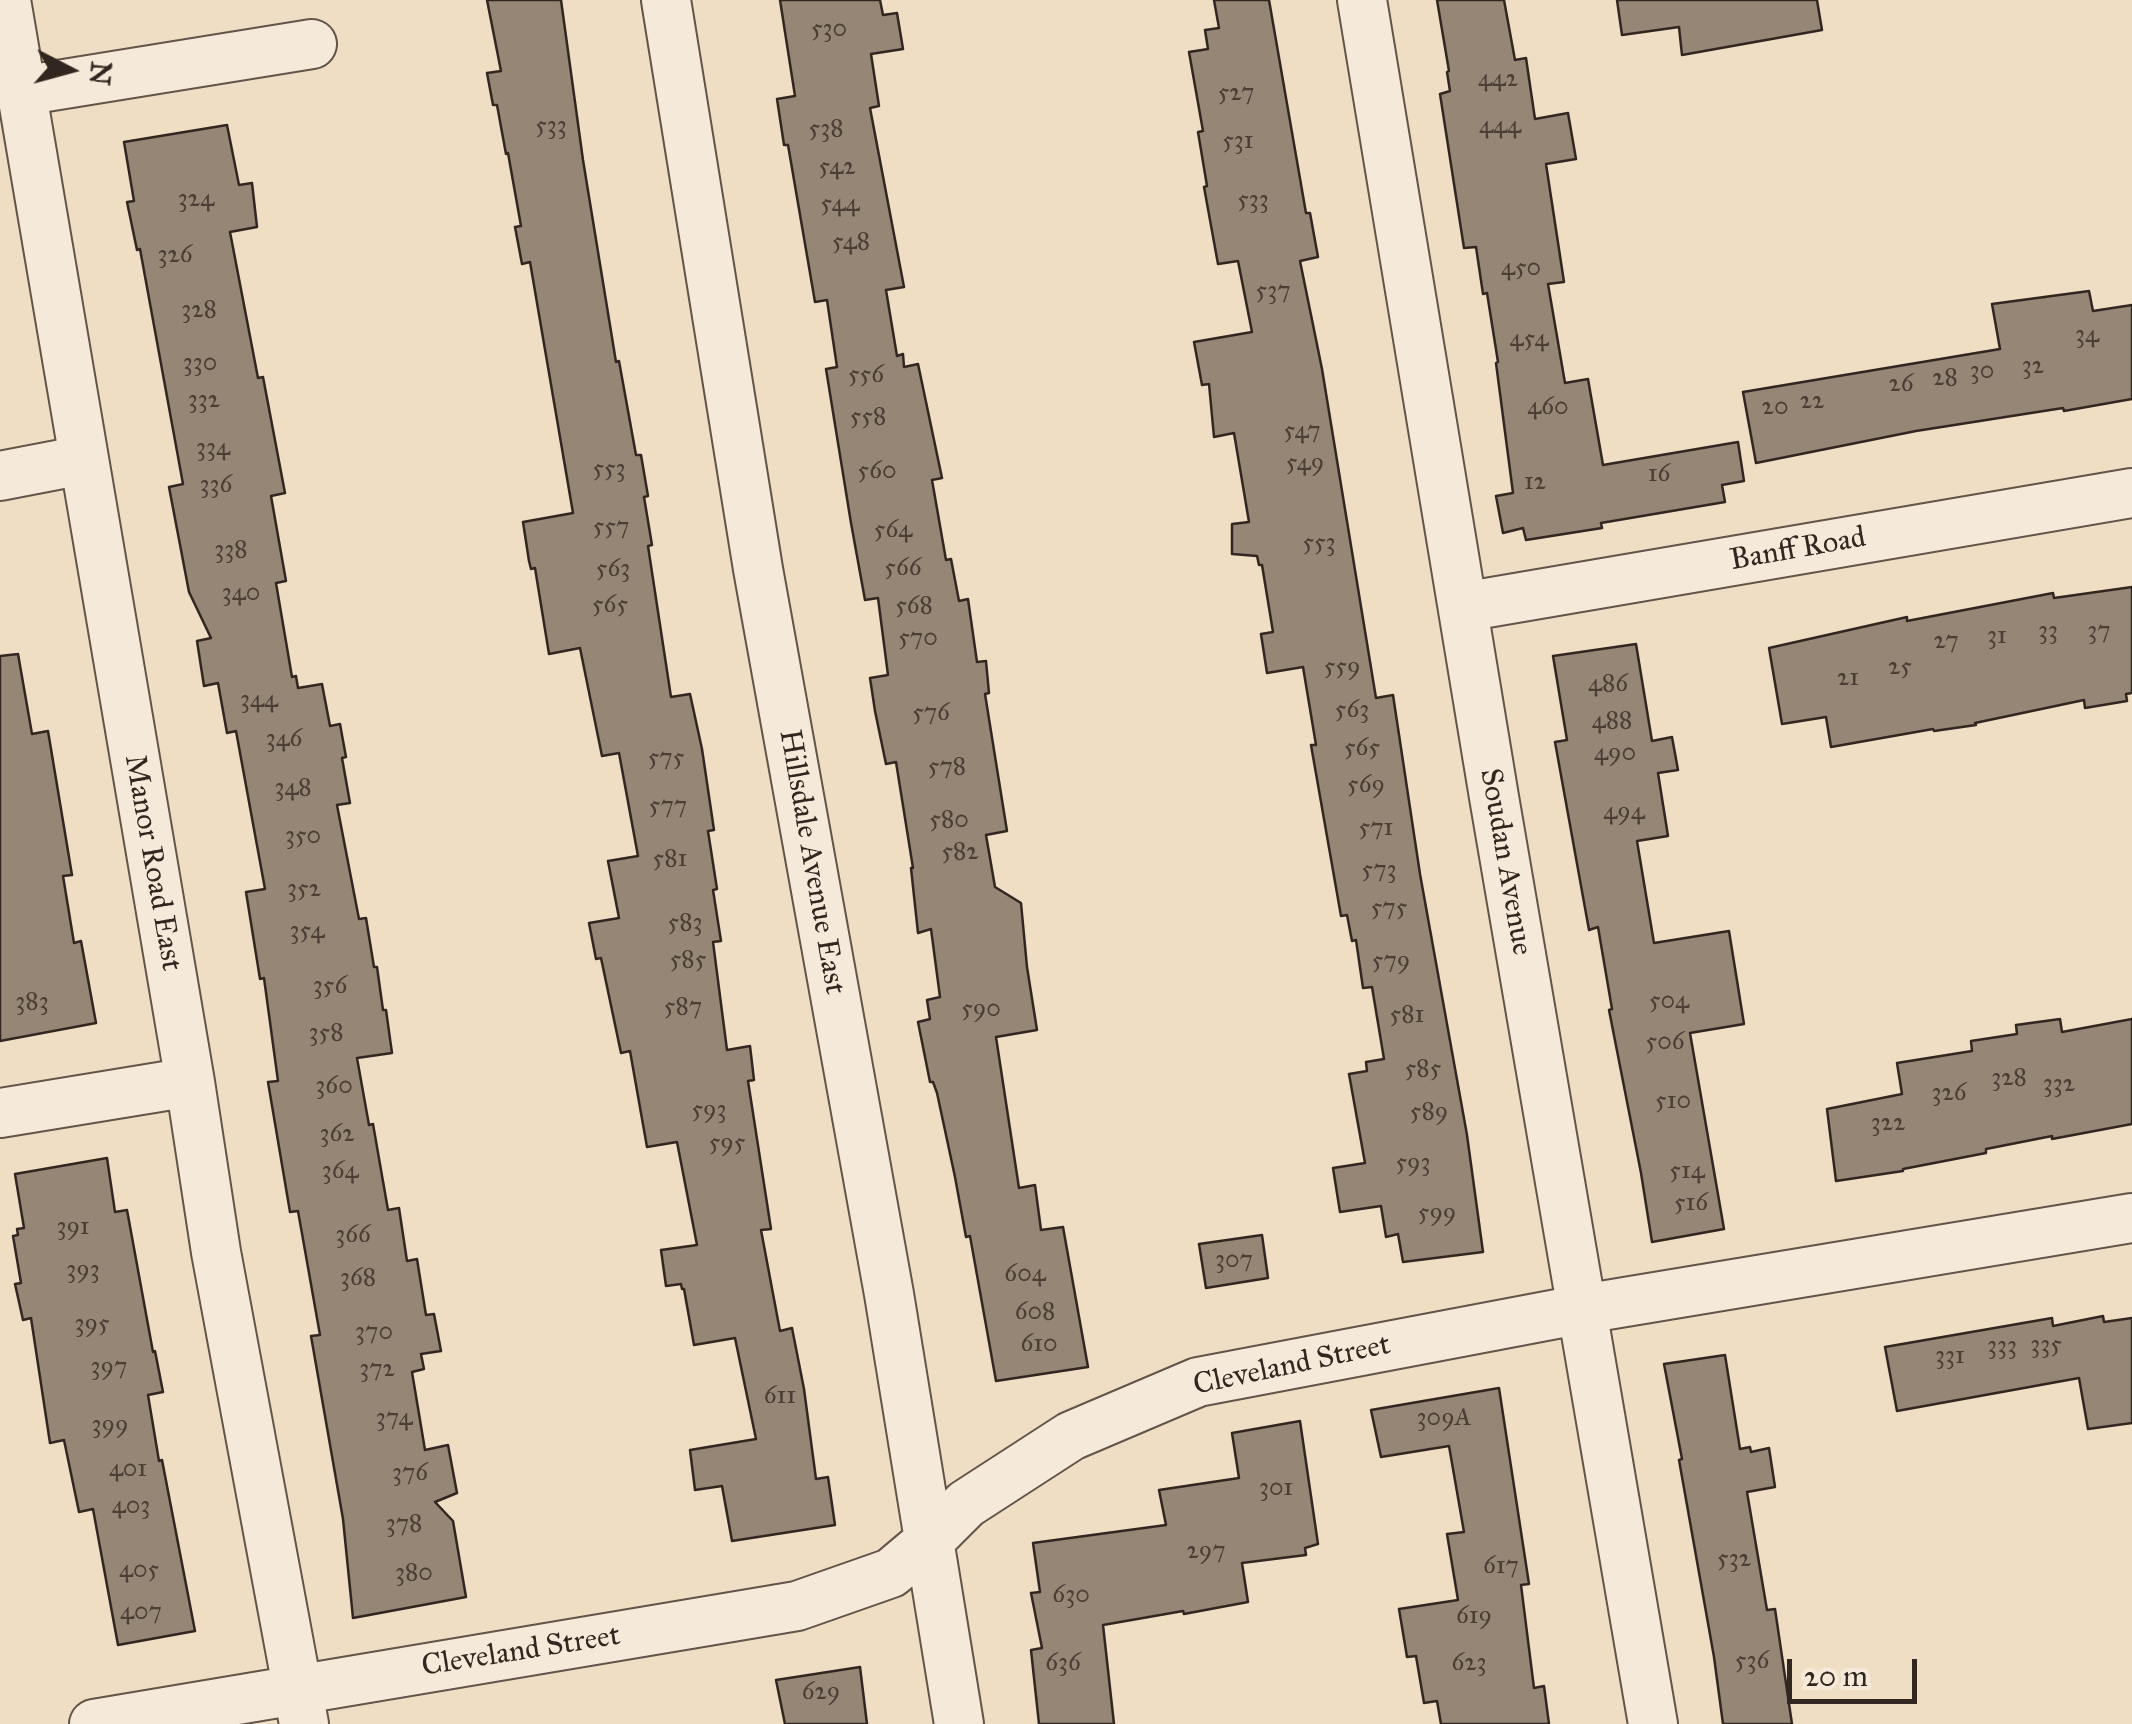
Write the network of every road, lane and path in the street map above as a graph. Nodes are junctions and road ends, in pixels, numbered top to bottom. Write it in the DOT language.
graph roads {
  1 [pos="6,0"];
  2 [pos="666,0"];
  3 [pos="1362,0"];
  4 [pos="312,44"];
  5 [pos="21,90"];
  6 [pos="83,460"];
  7 [pos="0,476"];
  8 [pos="2132,494"];
  9 [pos="1464,607"];
  10 [pos="190,1082"];
  11 [pos="0,1113"];
  12 [pos="2132,1218"];
  13 [pos="1583,1309"];
  14 [pos="929,1541"];
  15 [pos="302,1706"];
  16 [pos="94,1724"];
  17 [pos="960,1724"];
  18 [pos="1653,1724"];
  1 -- 5 [label="street, Manor Road East"];
  2 -- 14 [label="street, Hillsdale Avenue East"];
  3 -- 9 [label="street, Soudan Avenue"];
  4 -- 5 [label="street"];
  5 -- 6 [label="street, Manor Road East"];
  6 -- 7 [label="street"];
  6 -- 10 [label="street, Manor Road East"];
  8 -- 9 [label="street, Banff Road"];
  9 -- 13 [label="street, Soudan Avenue"];
  10 -- 11 [label="street"];
  10 -- 15 [label="street, Manor Road East"];
  12 -- 13 [label="street, Cleveland Street"];
  13 -- 14 [label="street, Cleveland Street"];
  13 -- 18 [label="street, Soudan Avenue"];
  14 -- 15 [label="street, Cleveland Street"];
  14 -- 17 [label="street, Hillsdale Avenue East"];
  15 -- 16 [label="street, Cleveland Street"];
}
